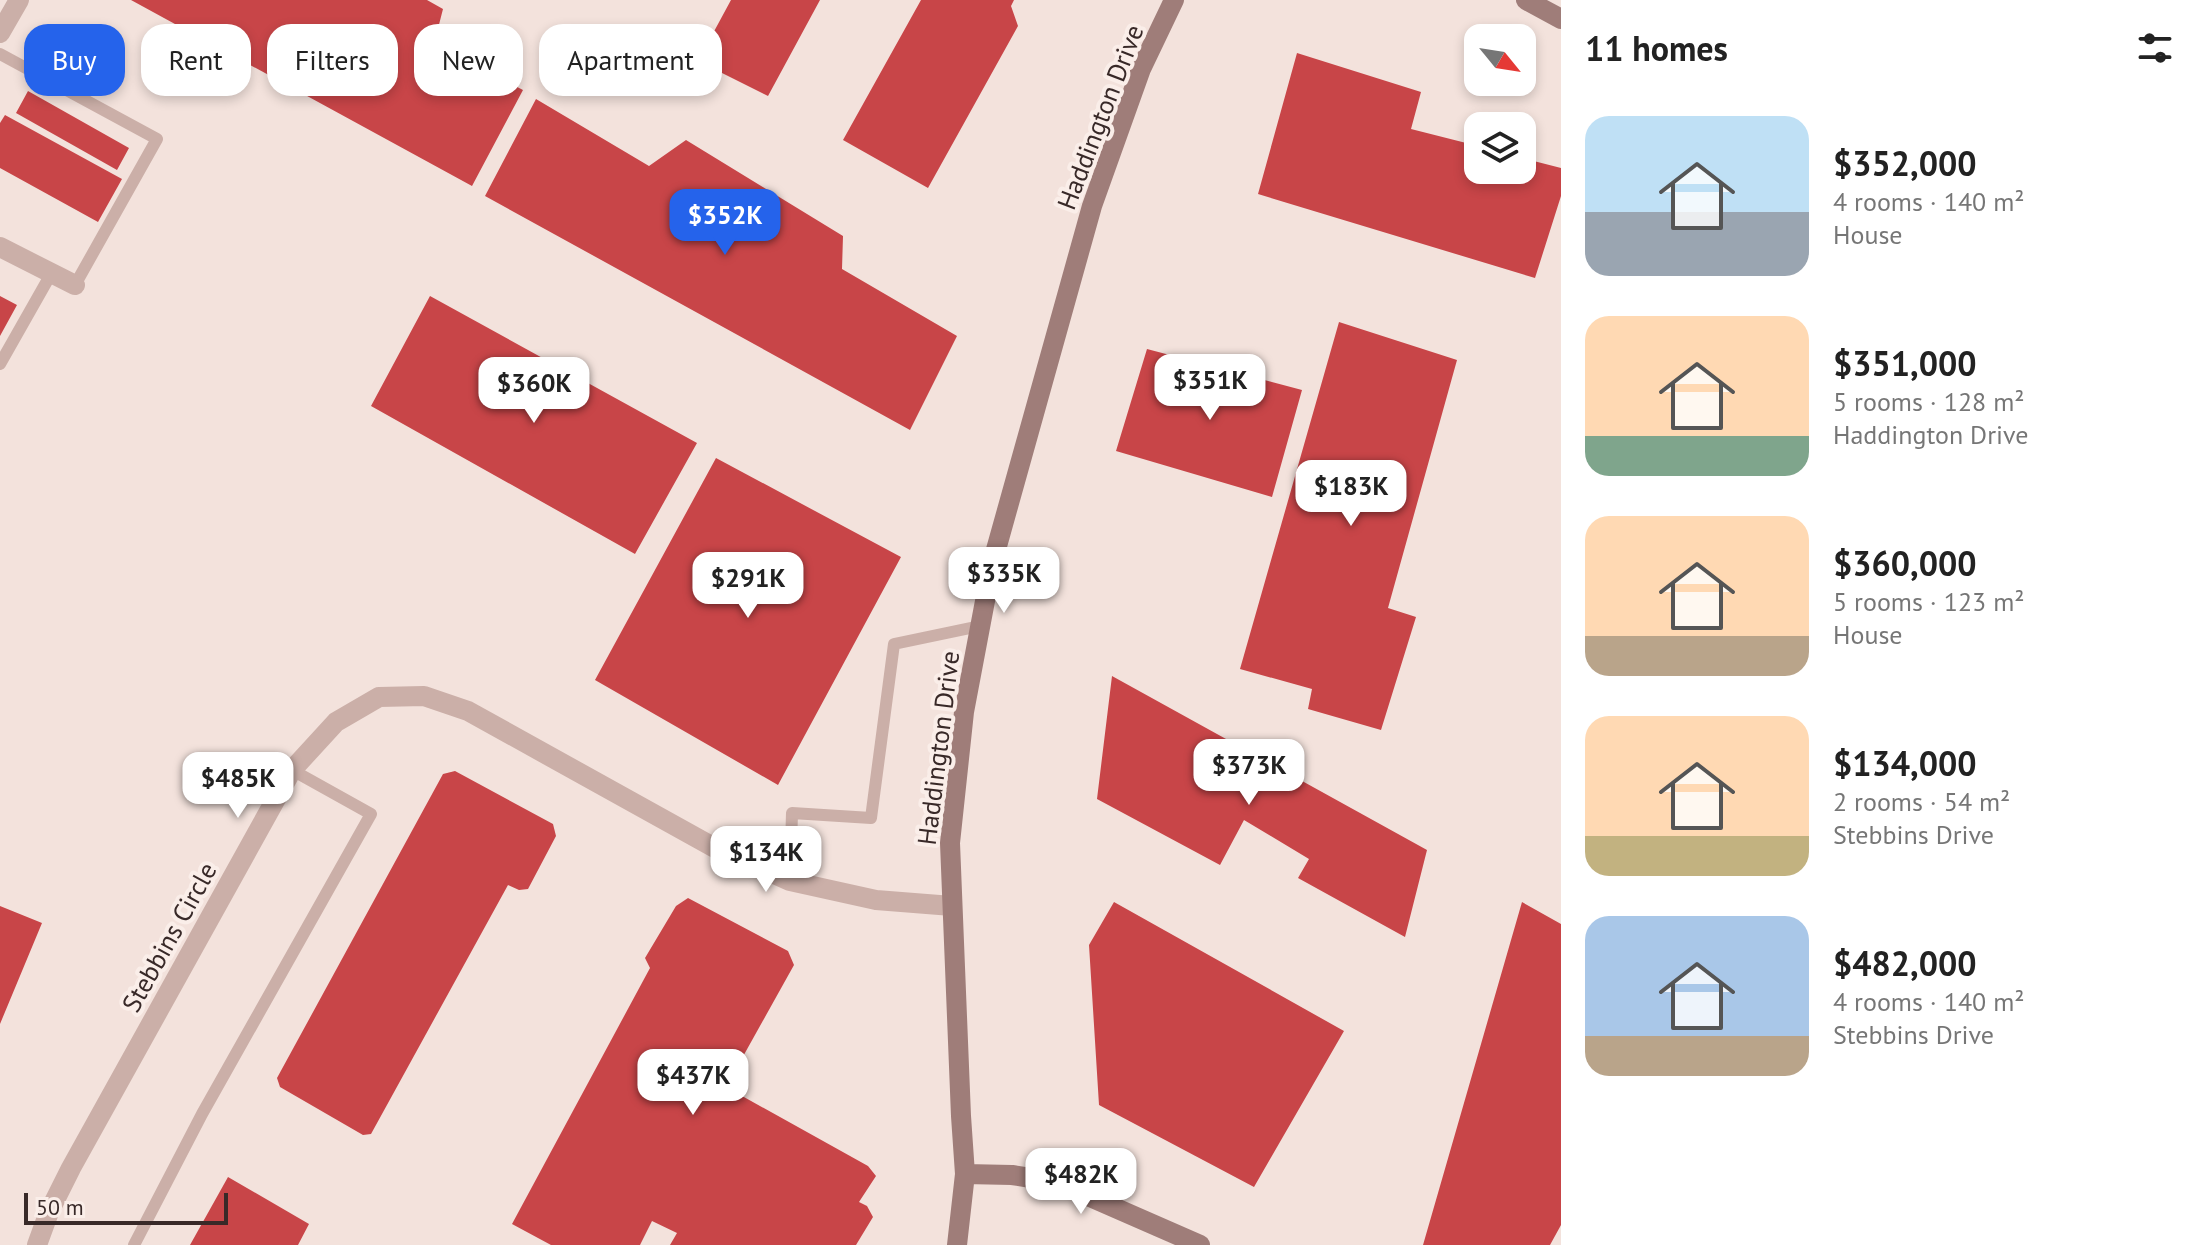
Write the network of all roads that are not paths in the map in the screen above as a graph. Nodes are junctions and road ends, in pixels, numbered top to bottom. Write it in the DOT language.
graph roads {
  1 [pos="19,0"];
  2 [pos="1174,0"];
  3 [pos="1526,0"];
  4 [pos="1561,19"];
  5 [pos="0,33"];
  6 [pos="0,54"];
  7 [pos="0,247"];
  8 [pos="51,274"];
  9 [pos="75,285"];
  10 [pos="0,364"];
  11 [pos="980,626"];
  12 [pos="292,770"];
  13 [pos="790,881"];
  14 [pos="952,906"];
  15 [pos="965,1174"];
  16 [pos="37,1245"];
  17 [pos="134,1245"];
  18 [pos="957,1245"];
  19 [pos="1200,1245"];
  1 -- 5 [label="street"];
  2 -- 11 [label="street, Haddington Drive"];
  3 -- 4 [label="street"];
  6 -- 9 [label="lane"];
  7 -- 8 [label="street"];
  8 -- 9 [label="street"];
  8 -- 10 [label="lane"];
  11 -- 13 [label="lane"];
  11 -- 14 [label="street, Haddington Drive"];
  12 -- 13 [label="street, Stebbins Circle"];
  12 -- 16 [label="street, Stebbins Circle"];
  12 -- 17 [label="lane"];
  13 -- 14 [label="street, Stebbins Circle"];
  14 -- 15 [label="street, Haddington Drive"];
  15 -- 18 [label="street, Haddington Drive"];
  15 -- 19 [label="street"];
}
